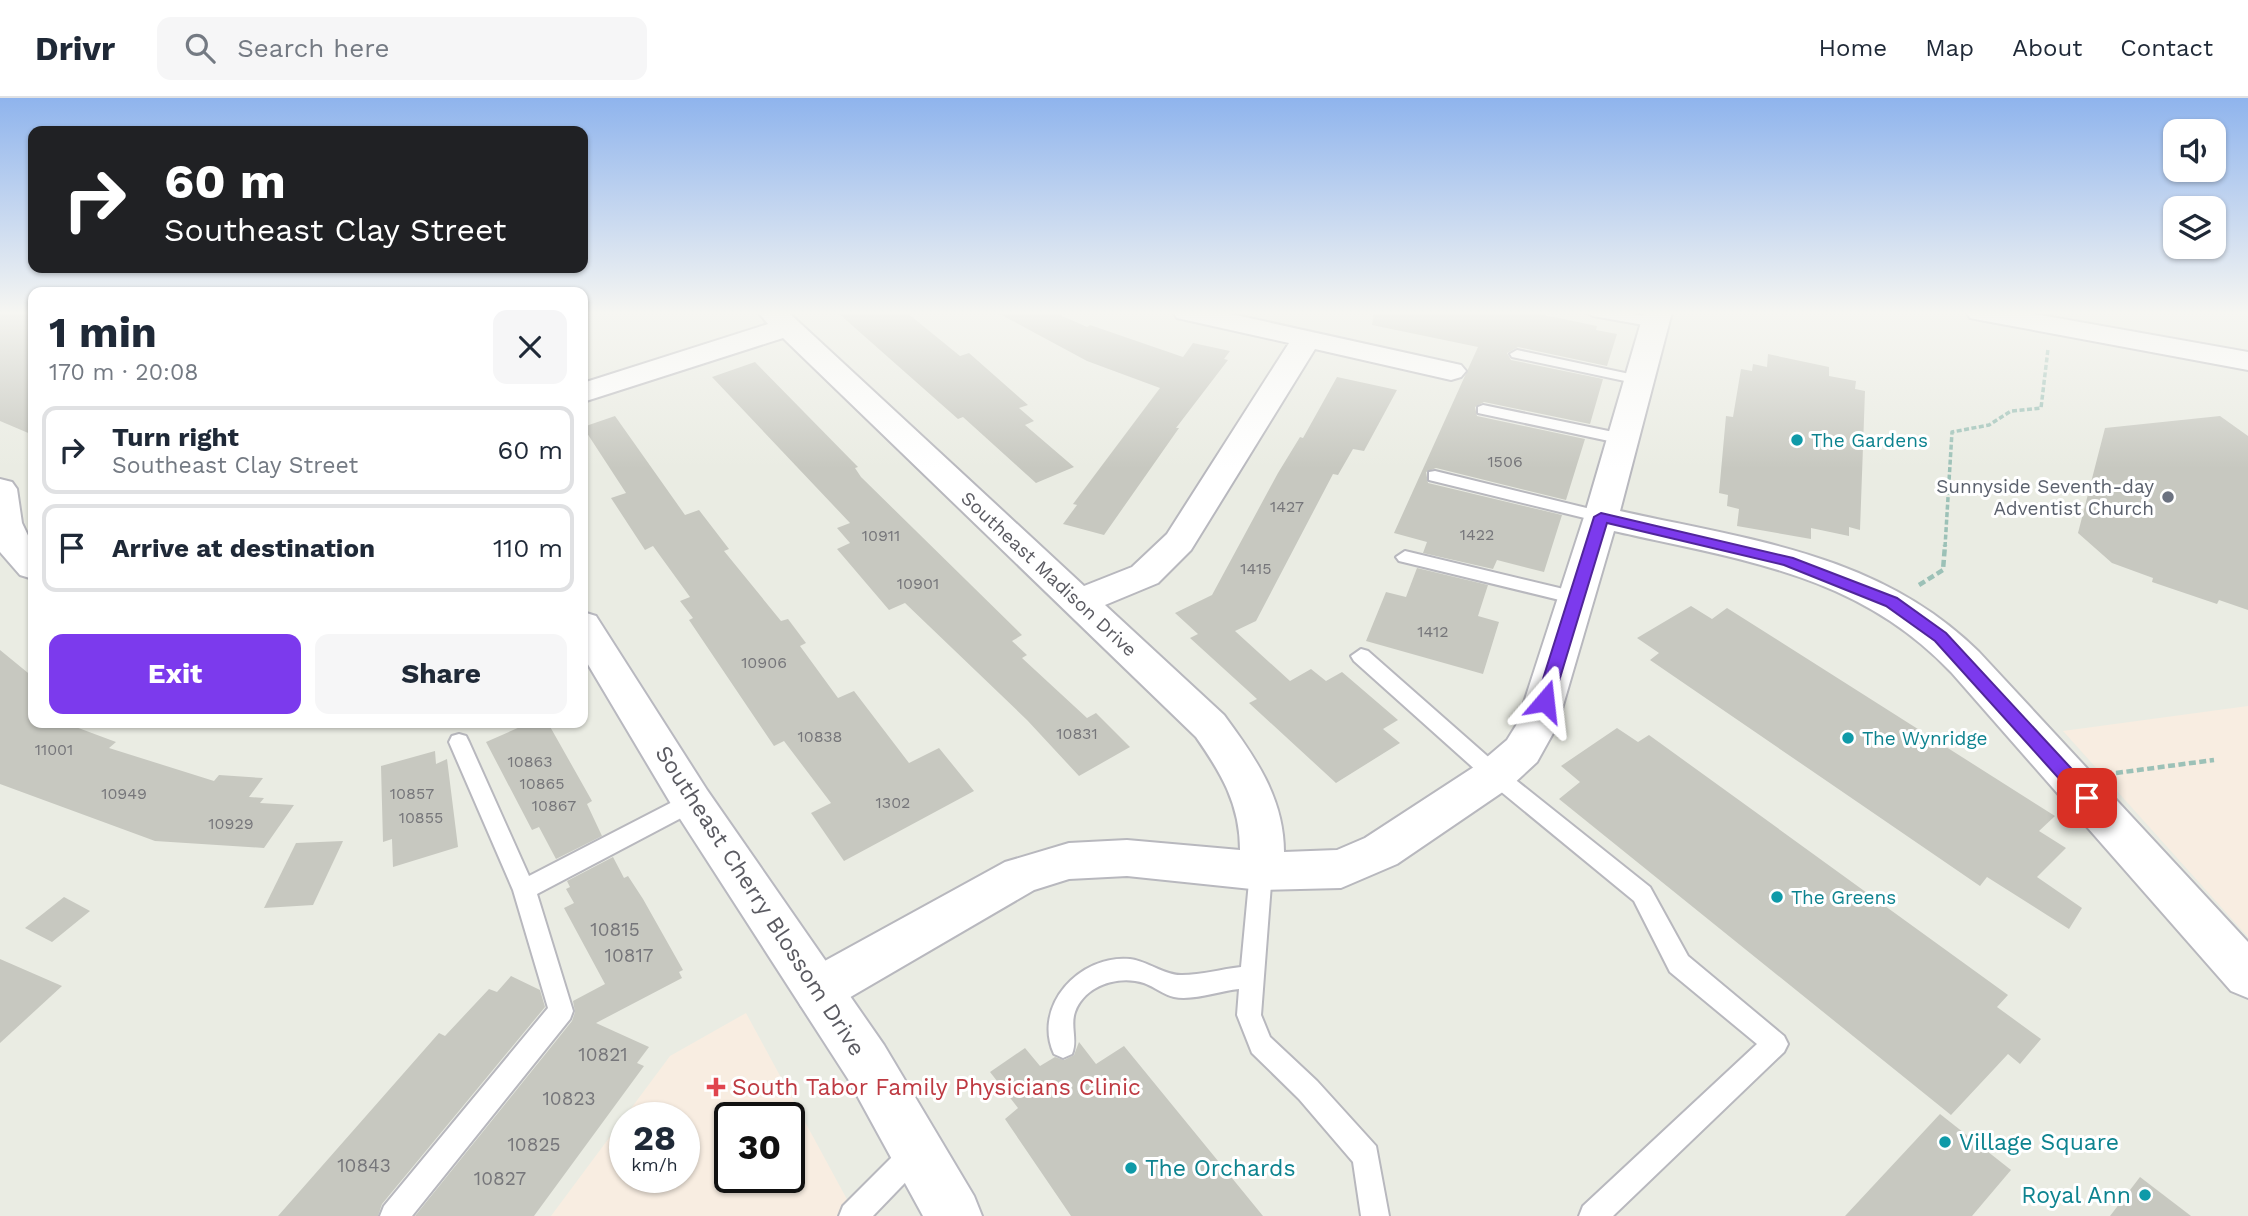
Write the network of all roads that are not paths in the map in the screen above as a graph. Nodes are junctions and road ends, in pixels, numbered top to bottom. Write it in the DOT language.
graph roads {
  1 [pos="659,364"];
  2 [pos="827,364"];
  3 [pos="1291,364"];
  4 [pos="1419,364"];
  5 [pos="1565,364"];
  6 [pos="1644,364"];
  7 [pos="1451,371"];
  8 [pos="1639,380"];
  9 [pos="588,391"];
  10 [pos="1483,410"];
  11 [pos="1623,439"];
  12 [pos="1435,476"];
  13 [pos="0,489"];
  14 [pos="1601,517"];
  15 [pos="16,557"];
  16 [pos="1405,557"];
  17 [pos="1576,598"];
  18 [pos="1079,603"];
  19 [pos="588,642"];
  20 [pos="1361,656"];
  21 [pos="459,742"];
  22 [pos="1495,775"];
  23 [pos="692,802"];
  24 [pos="1261,871"];
  25 [pos="524,890"];
  26 [pos="1251,976"];
  27 [pos="2248,976"];
  28 [pos="818,990"];
  29 [pos="1063,1046"];
  30 [pos="916,1153"];
  31 [pos="394,1216"];
  32 [pos="853,1216"];
  33 [pos="954,1216"];
  34 [pos="1375,1216"];
  35 [pos="1593,1216"];
  1 -- 9 [label="street"];
  2 -- 18 [label="street, Southeast Madison Drive"];
  3 -- 18 [label="street"];
  4 -- 7 [label="street"];
  5 -- 8 [label="lane"];
  6 -- 8 [label="street"];
  8 -- 11 [label="street"];
  10 -- 11 [label="lane"];
  11 -- 14 [label="street"];
  12 -- 14 [label="lane"];
  13 -- 15 [label="street"];
  14 -- 17 [label="street"];
  14 -- 27 [label="street"];
  16 -- 17 [label="lane"];
  17 -- 22 [label="street"];
  18 -- 24 [label="street, Southeast Madison Drive"];
  19 -- 23 [label="street, Southeast Cherry Blossom Drive"];
  20 -- 22 [label="lane"];
  21 -- 25 [label="lane"];
  22 -- 24 [label="street"];
  22 -- 35 [label="lane"];
  23 -- 25 [label="lane"];
  23 -- 28 [label="street, Southeast Cherry Blossom Drive"];
  24 -- 26 [label="lane"];
  24 -- 28 [label="street"];
  25 -- 31 [label="lane"];
  26 -- 29 [label="lane"];
  26 -- 34 [label="lane"];
  28 -- 30 [label="street, Southeast Cherry Blossom Drive"];
  30 -- 32 [label="lane"];
  30 -- 33 [label="street, Southeast Cherry Blossom Drive"];
}
